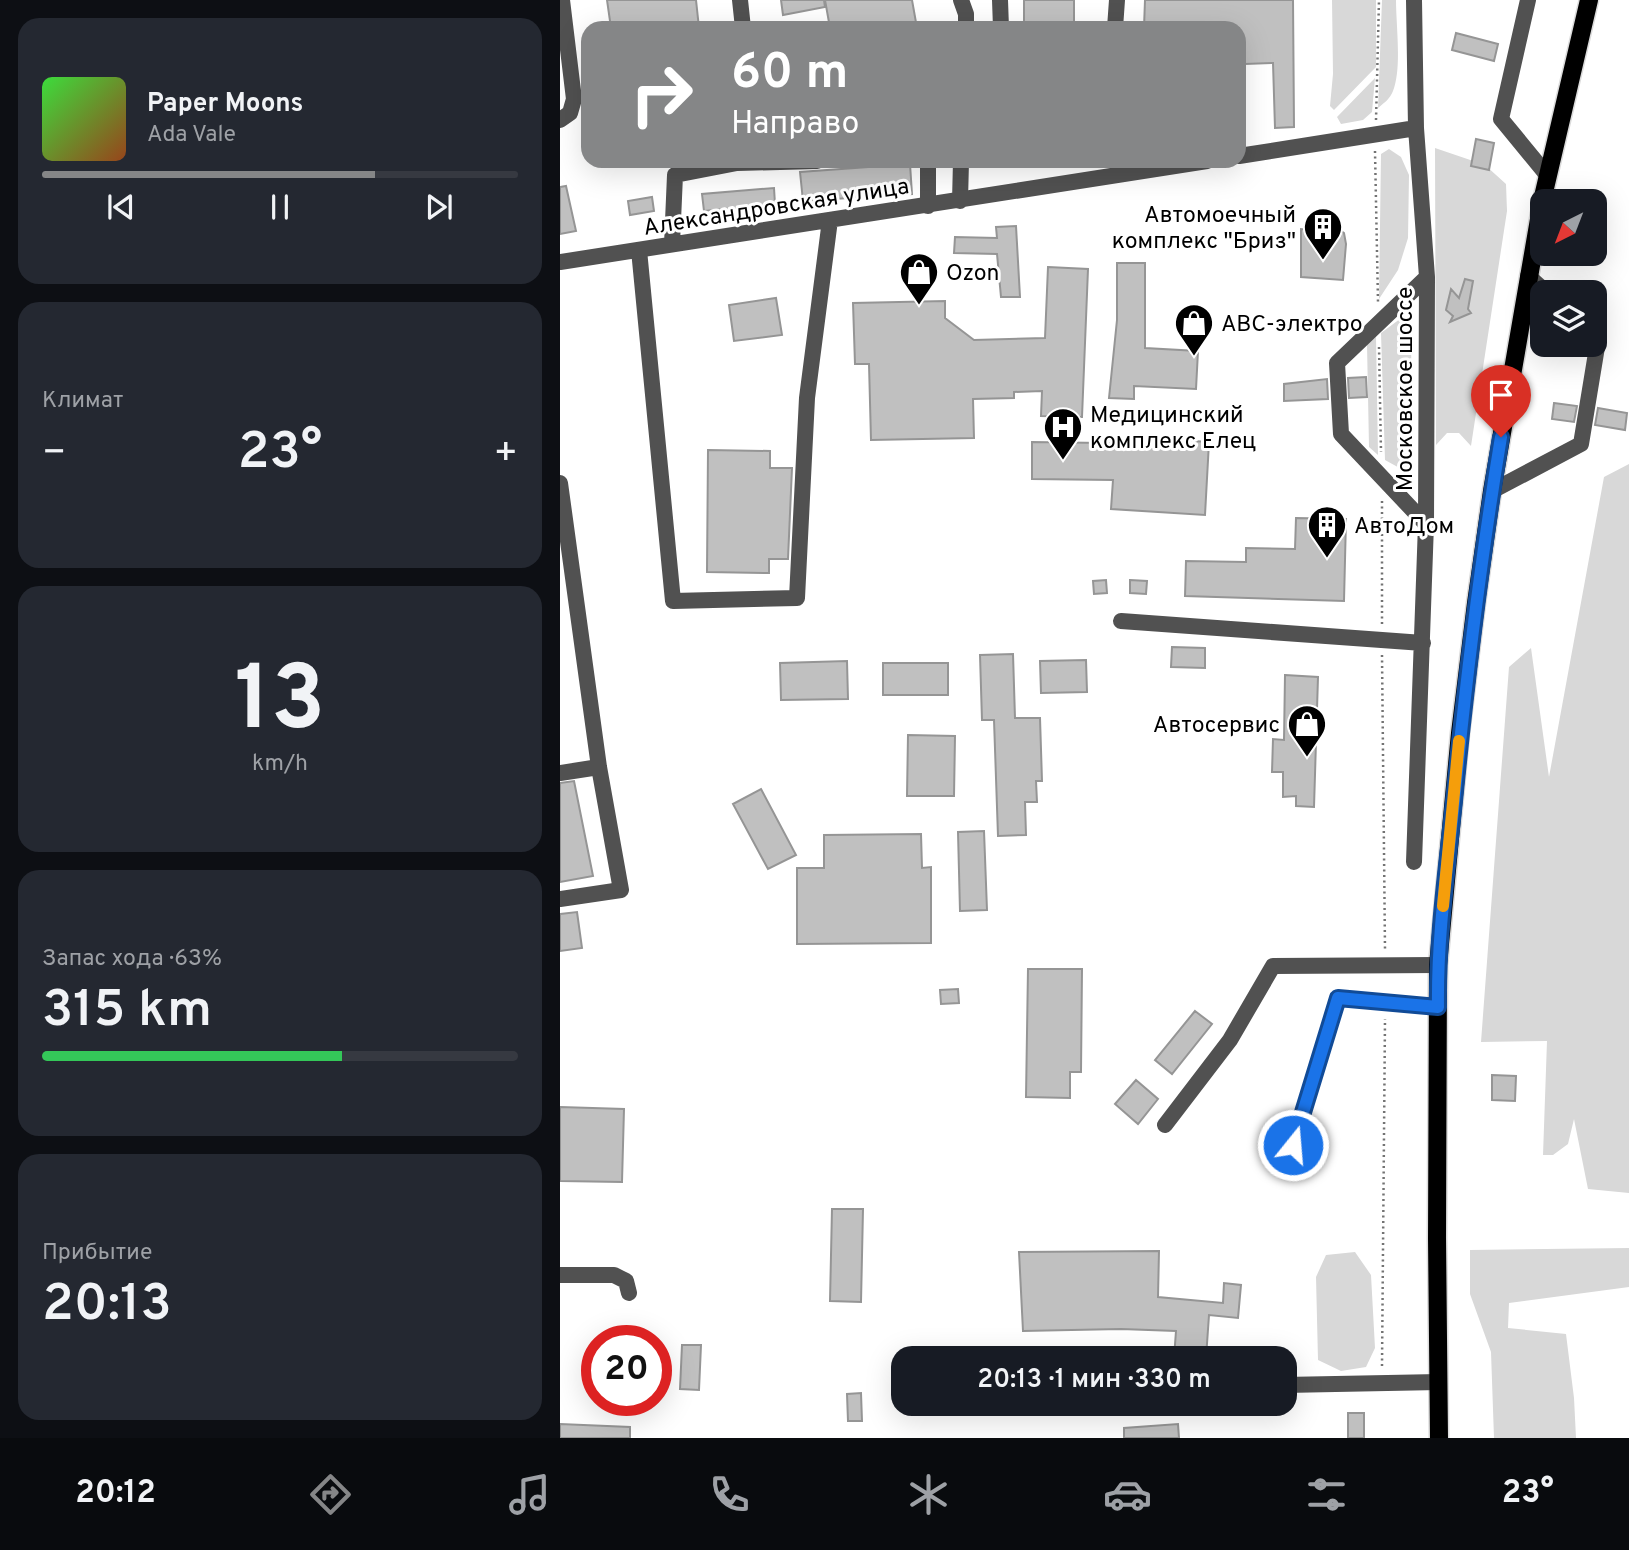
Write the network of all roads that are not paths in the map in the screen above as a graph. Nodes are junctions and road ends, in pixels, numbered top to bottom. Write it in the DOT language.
graph roads {
  1 [pos="562,0"];
  2 [pos="740,0"];
  3 [pos="961,0"];
  4 [pos="1000,0"];
  5 [pos="1116,0"];
  6 [pos="1414,0"];
  7 [pos="1528,0"];
  8 [pos="1589,0"];
  9 [pos="742,21"];
  10 [pos="966,21"];
  11 [pos="1001,21"];
  12 [pos="1115,21"];
  13 [pos="560,120"];
  14 [pos="1416,128"];
  15 [pos="1246,155"];
  16 [pos="708,168"];
  17 [pos="928,168"];
  18 [pos="961,168"];
  19 [pos="1111,169"];
  20 [pos="1547,175"];
  21 [pos="1544,189"];
  22 [pos="960,201"];
  23 [pos="928,206"];
  24 [pos="830,220"];
  25 [pos="672,244"];
  26 [pos="639,250"];
  27 [pos="560,262"];
  28 [pos="1530,265"];
  29 [pos="1528,276"];
  30 [pos="1427,277"];
  31 [pos="1532,280"];
  32 [pos="1595,357"];
  33 [pos="560,483"];
  34 [pos="1492,491"];
  35 [pos="1426,524"];
  36 [pos="565,561"];
  37 [pos="1121,621"];
  38 [pos="1423,643"];
  39 [pos="599,767"];
  40 [pos="560,773"];
  41 [pos="1414,862"];
  42 [pos="560,899"];
  43 [pos="1437,965"];
  44 [pos="1438,1007"];
  45 [pos="1165,1125"];
  46 [pos="1293,1145"];
  47 [pos="560,1275"];
  48 [pos="629,1293"];
  49 [pos="1439,1382"];
  50 [pos="1297,1385"];
  51 [pos="1439,1438"];
  1 -- 13 [label="street"];
  2 -- 9 [label="street"];
  3 -- 10 [label="street"];
  4 -- 11 [label="street"];
  5 -- 12 [label="street"];
  6 -- 14 [label="street, Московское шоссе"];
  7 -- 20 [label="street"];
  8 -- 20 [label="main road"];
  14 -- 15 [label="street"];
  14 -- 30 [label="street, Московское шоссе"];
  16 -- 25 [label="street"];
  17 -- 23 [label="street"];
  18 -- 22 [label="street"];
  19 -- 22 [label="street, Александровская улица"];
  20 -- 21 [label="main road"];
  22 -- 23 [label="street, Александровская улица"];
  23 -- 24 [label="street, Александровская улица"];
  24 -- 25 [label="street, Александровская улица"];
  24 -- 26 [label="street"];
  25 -- 26 [label="street, Александровская улица"];
  26 -- 27 [label="street, Александровская улица"];
  28 -- 29 [label="main road"];
  29 -- 31 [label="street"];
  29 -- 34 [label="main road"];
  30 -- 35 [label="street, Московское шоссе"];
  30 -- 35 [label="street"];
  32 -- 34 [label="street"];
  33 -- 36 [label="street"];
  34 -- 43 [label="main road"];
  35 -- 38 [label="street, Московское шоссе"];
  36 -- 39 [label="street"];
  37 -- 38 [label="street"];
  38 -- 41 [label="street, Московское шоссе"];
  39 -- 40 [label="street"];
  39 -- 42 [label="street"];
  43 -- 44 [label="main road"];
  43 -- 45 [label="street"];
  44 -- 46 [label="street"];
  44 -- 49 [label="main road"];
  47 -- 48 [label="street"];
  49 -- 50 [label="street"];
  49 -- 51 [label="main road"];
}
